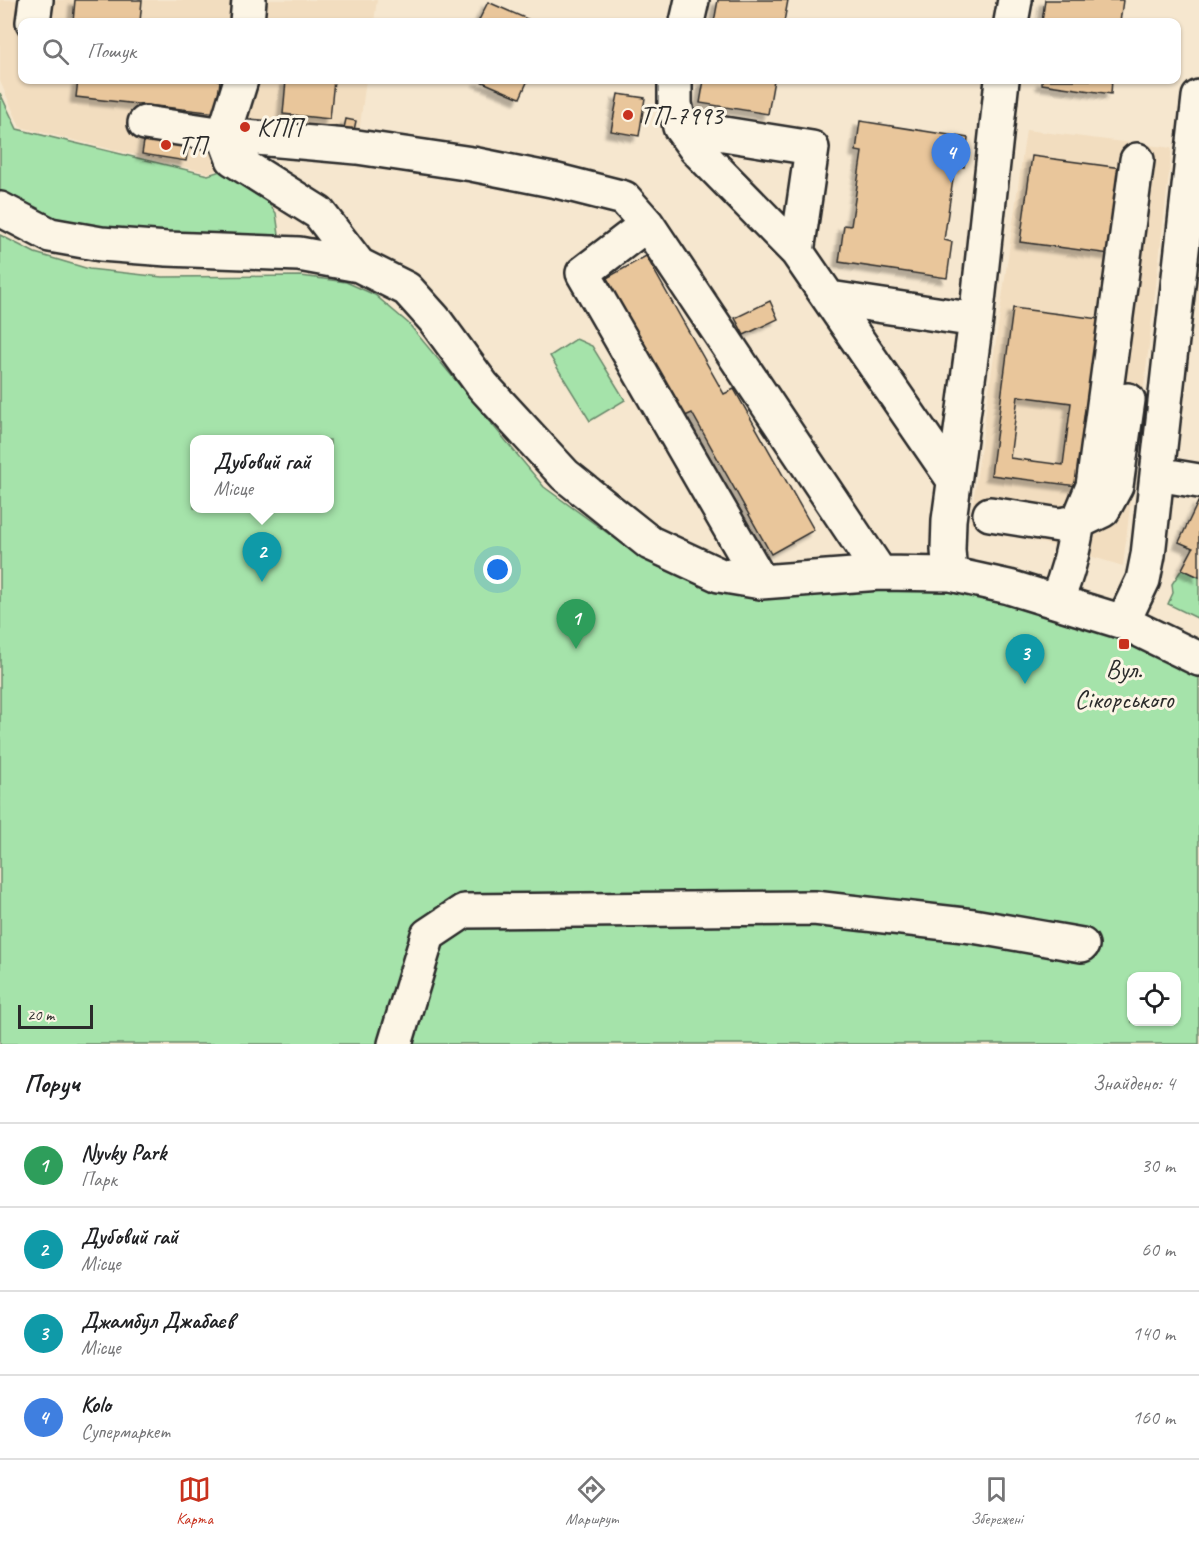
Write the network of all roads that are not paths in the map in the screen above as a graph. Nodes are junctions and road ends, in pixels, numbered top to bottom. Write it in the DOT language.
graph roads {
  1 [pos="36,0"];
  2 [pos="249,0"];
  3 [pos="692,0"];
  4 [pos="1015,0"];
  5 [pos="34,18"];
  6 [pos="247,18"];
  7 [pos="688,18"];
  8 [pos="1012,18"];
  9 [pos="240,84"];
  10 [pos="675,84"];
  11 [pos="1002,84"];
  12 [pos="1199,97"];
  13 [pos="146,123"];
  14 [pos="680,127"];
  15 [pos="224,135"];
  16 [pos="1137,160"];
  17 [pos="0,209"];
  18 [pos="647,224"];
  19 [pos="797,252"];
  20 [pos="359,265"];
  21 [pos="830,298"];
  22 [pos="976,320"];
  23 [pos="1128,400"];
  24 [pos="1157,474"];
  25 [pos="954,478"];
  26 [pos="1199,482"];
  27 [pos="990,514"];
  28 [pos="1078,522"];
  29 [pos="880,573"];
  30 [pos="950,574"];
  31 [pos="761,582"];
  32 [pos="1056,601"];
  33 [pos="1123,622"];
  34 [pos="1199,659"];
  35 [pos="1082,945"];
  36 [pos="395,1044"];
  1 -- 5 [label="street"];
  2 -- 6 [label="street"];
  3 -- 7 [label="street"];
  4 -- 8 [label="street"];
  9 -- 15 [label="street"];
  10 -- 14 [label="street"];
  11 -- 22 [label="street"];
  12 -- 24 [label="street"];
  13 -- 15 [label="street"];
  14 -- 19 [label="street"];
  14 -- 19 [label="street"];
  15 -- 18 [label="street"];
  15 -- 20 [label="street"];
  16 -- 28 [label="street"];
  17 -- 20 [label="street"];
  18 -- 29 [label="street"];
  18 -- 31 [label="street"];
  19 -- 21 [label="street"];
  20 -- 31 [label="street"];
  21 -- 22 [label="street"];
  21 -- 25 [label="street"];
  22 -- 25 [label="street"];
  23 -- 28 [label="street"];
  24 -- 26 [label="street"];
  24 -- 33 [label="street"];
  25 -- 30 [label="street"];
  27 -- 28 [label="street"];
  28 -- 32 [label="street"];
  29 -- 30 [label="street"];
  29 -- 31 [label="street"];
  30 -- 32 [label="street"];
  32 -- 33 [label="street"];
  33 -- 34 [label="street"];
  35 -- 36 [label="street"];
}
